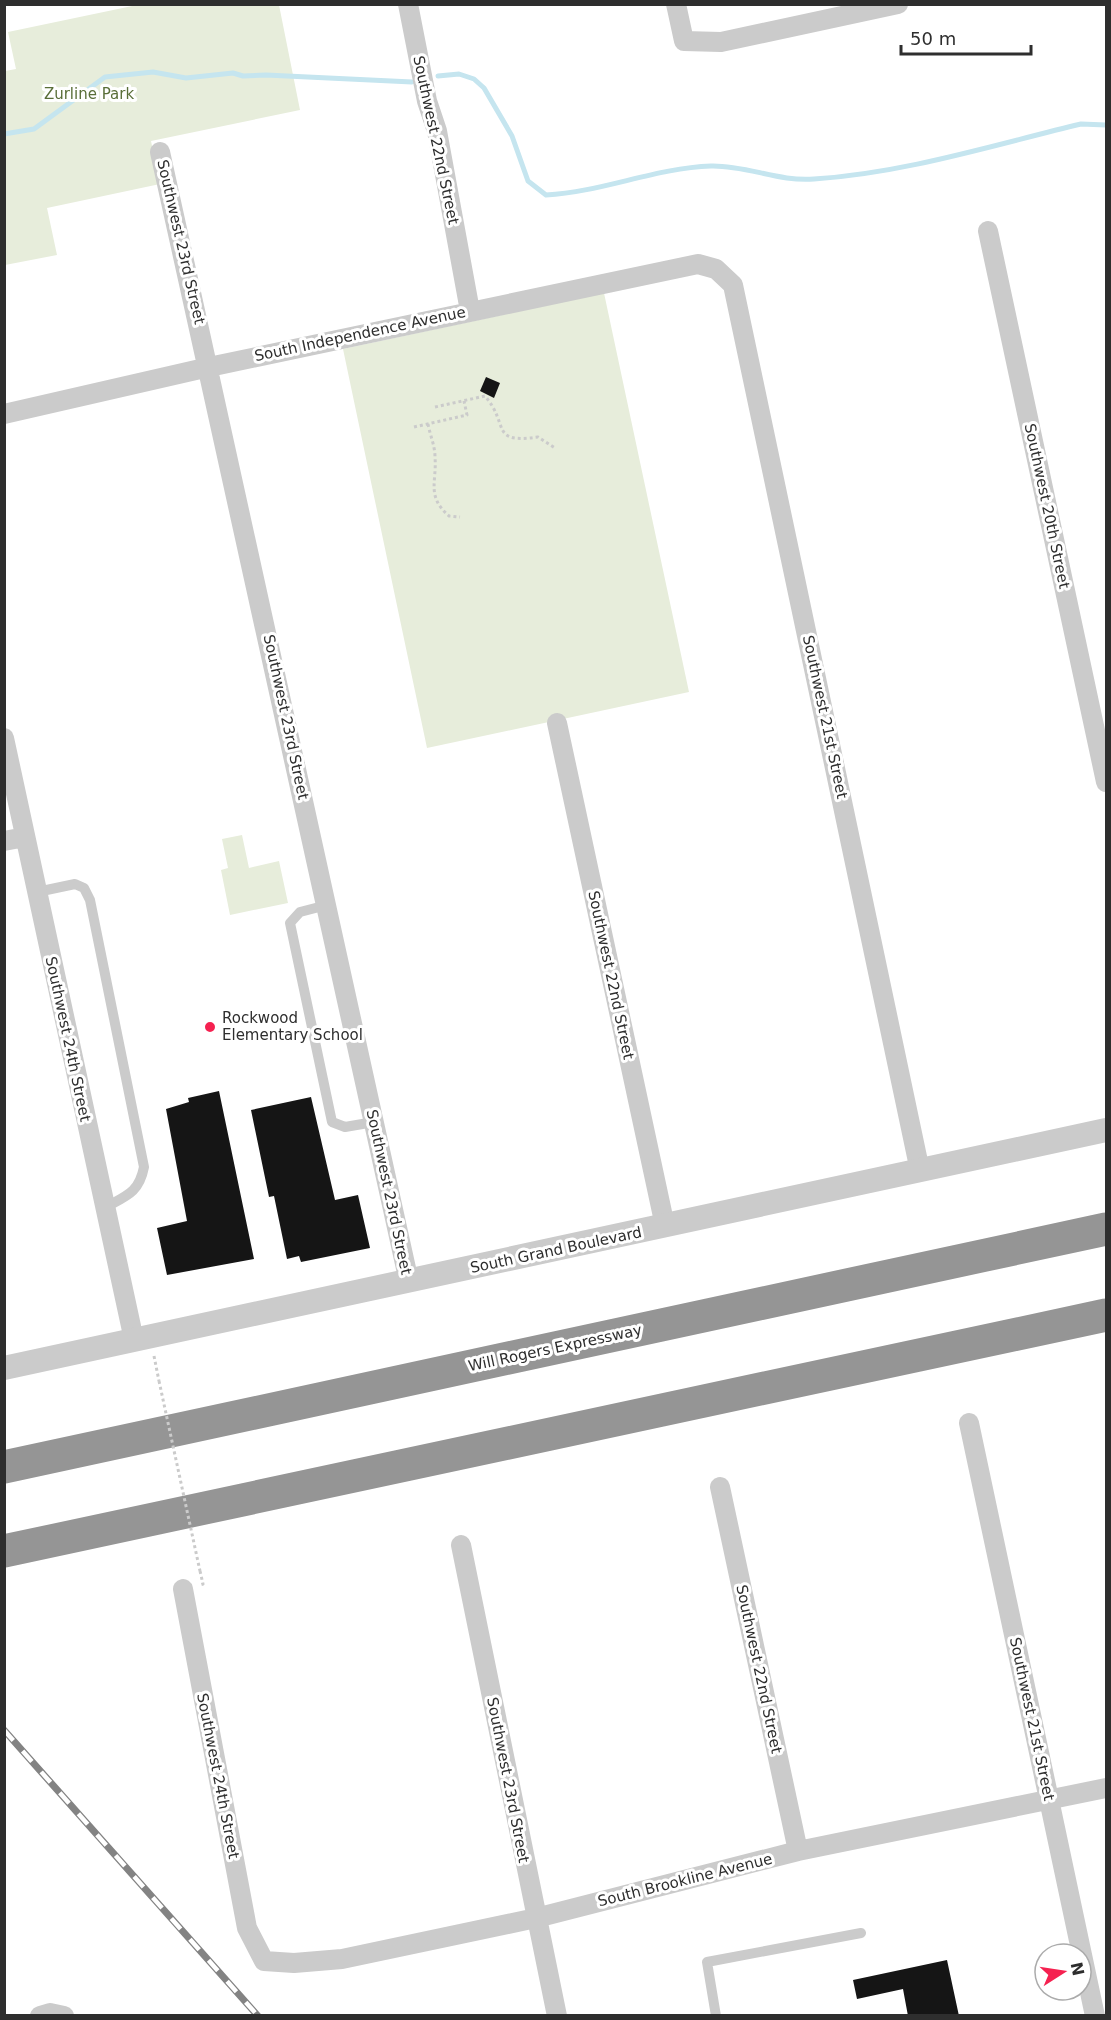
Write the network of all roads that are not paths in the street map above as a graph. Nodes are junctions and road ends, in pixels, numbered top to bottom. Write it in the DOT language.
graph roads {
  1 [pos="408,4"];
  2 [pos="676,4"];
  3 [pos="898,4"];
  4 [pos="160,152"];
  5 [pos="988,231"];
  6 [pos="716,269"];
  7 [pos="470,311"];
  8 [pos="209,366"];
  9 [pos="4,414"];
  10 [pos="557,723"];
  11 [pos="4,738"];
  12 [pos="1107,782"];
  13 [pos="25,837"];
  14 [pos="4,842"];
  15 [pos="37,892"];
  16 [pos="327,905"];
  17 [pos="374,1122"];
  18 [pos="1107,1130"];
  19 [pos="921,1171"];
  20 [pos="104,1208"];
  21 [pos="665,1227"];
  22 [pos="1107,1229"];
  23 [pos="409,1282"];
  24 [pos="1107,1315"];
  25 [pos="134,1340"];
  26 [pos="4,1368"];
  27 [pos="969,1423"];
  28 [pos="4,1467"];
  29 [pos="720,1487"];
  30 [pos="461,1545"];
  31 [pos="4,1551"];
  32 [pos="183,1589"];
  33 [pos="1107,1788"];
  34 [pos="1049,1799"];
  35 [pos="798,1851"];
  36 [pos="536,1918"];
  37 [pos="861,1933"];
  38 [pos="264,1961"];
  39 [pos="40,2016"];
  40 [pos="64,2016"];
  41 [pos="557,2016"];
  42 [pos="716,2016"];
  43 [pos="1095,2016"];
  1 -- 7 [label="street, Southwest 22nd Street"];
  2 -- 3 [label="street"];
  4 -- 8 [label="street, Southwest 23rd Street"];
  5 -- 12 [label="street, Southwest 20th Street"];
  6 -- 7 [label="street, South Independence Avenue"];
  6 -- 19 [label="street, Southwest 21st Street"];
  7 -- 8 [label="street, South Independence Avenue"];
  8 -- 9 [label="street, South Independence Avenue"];
  8 -- 16 [label="street, Southwest 23rd Street"];
  10 -- 21 [label="street, Southwest 22nd Street"];
  11 -- 13 [label="street, Southwest 24th Street"];
  13 -- 14 [label="street"];
  13 -- 15 [label="street, Southwest 24th Street"];
  15 -- 20 [label="street, Southwest 24th Street"];
  15 -- 20 [label="lane"];
  16 -- 17 [label="street, Southwest 23rd Street"];
  16 -- 17 [label="lane"];
  17 -- 23 [label="street, Southwest 23rd Street"];
  18 -- 19 [label="street, South Grand Boulevard"];
  19 -- 21 [label="street, South Grand Boulevard"];
  20 -- 25 [label="street, Southwest 24th Street"];
  21 -- 23 [label="street, South Grand Boulevard"];
  22 -- 28 [label="highway, Will Rogers Expressway"];
  23 -- 25 [label="street, South Grand Boulevard"];
  24 -- 31 [label="highway"];
  25 -- 26 [label="street, South Grand Boulevard"];
  27 -- 34 [label="street, Southwest 21st Street"];
  29 -- 35 [label="street, Southwest 22nd Street"];
  30 -- 36 [label="street, Southwest 23rd Street"];
  32 -- 38 [label="street, Southwest 24th Street"];
  33 -- 34 [label="street, South Brookline Avenue"];
  34 -- 35 [label="street, South Brookline Avenue"];
  34 -- 43 [label="street, Southwest 21st Street"];
  35 -- 36 [label="street, South Brookline Avenue"];
  36 -- 38 [label="street, South Brookline Avenue"];
  36 -- 41 [label="street, Southwest 23rd Street"];
  37 -- 42 [label="lane"];
  39 -- 40 [label="street"];
}
